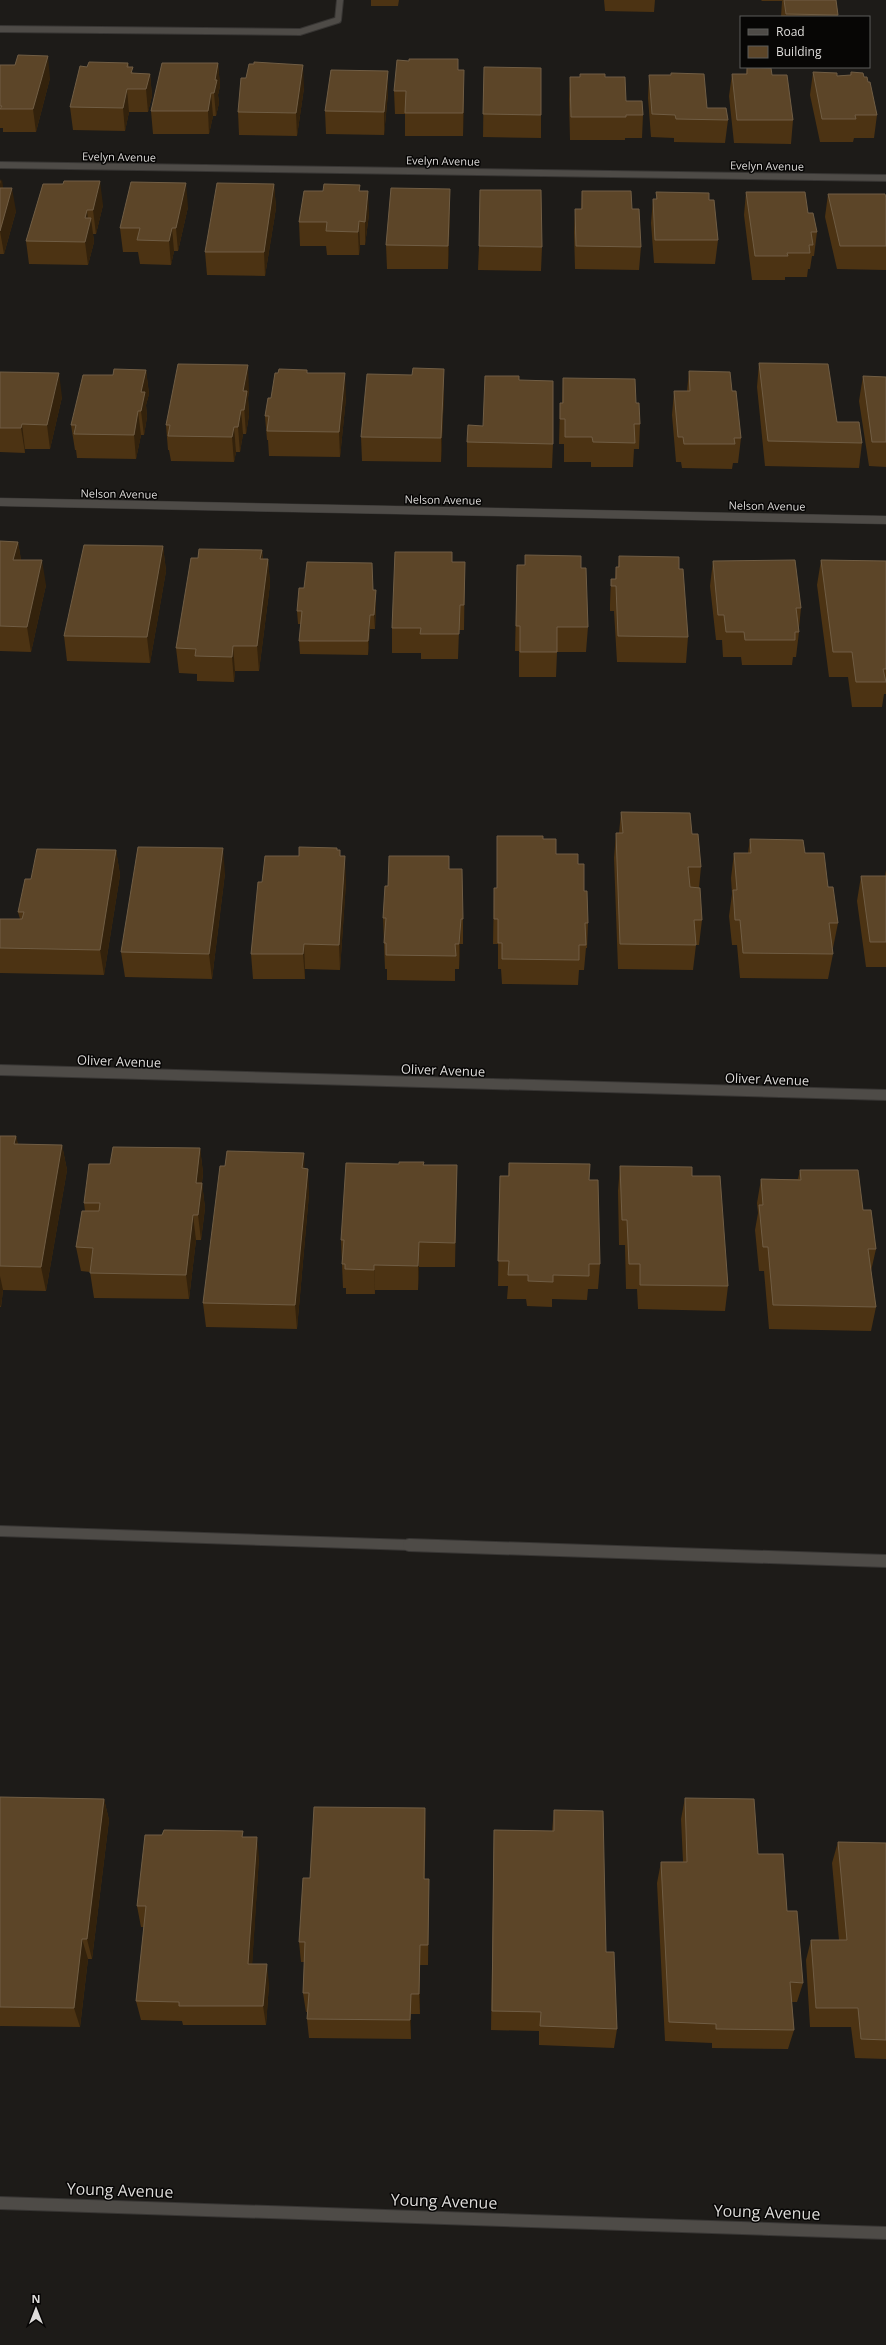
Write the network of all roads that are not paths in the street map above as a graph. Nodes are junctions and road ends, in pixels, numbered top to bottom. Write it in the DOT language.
graph roads {
  1 [pos="340,0"];
  2 [pos="0,29"];
  3 [pos="0,165"];
  4 [pos="886,178"];
  5 [pos="0,502"];
  6 [pos="886,520"];
  7 [pos="0,1070"];
  8 [pos="886,1095"];
  9 [pos="0,1531"];
  10 [pos="886,1561"];
  11 [pos="0,2203"];
  12 [pos="886,2233"];
  1 -- 2 [label="street"];
  3 -- 4 [label="street, Evelyn Avenue"];
  5 -- 6 [label="street, Nelson Avenue"];
  7 -- 8 [label="street, Oliver Avenue"];
  9 -- 10 [label="street"];
  11 -- 12 [label="street, Young Avenue"];
}
